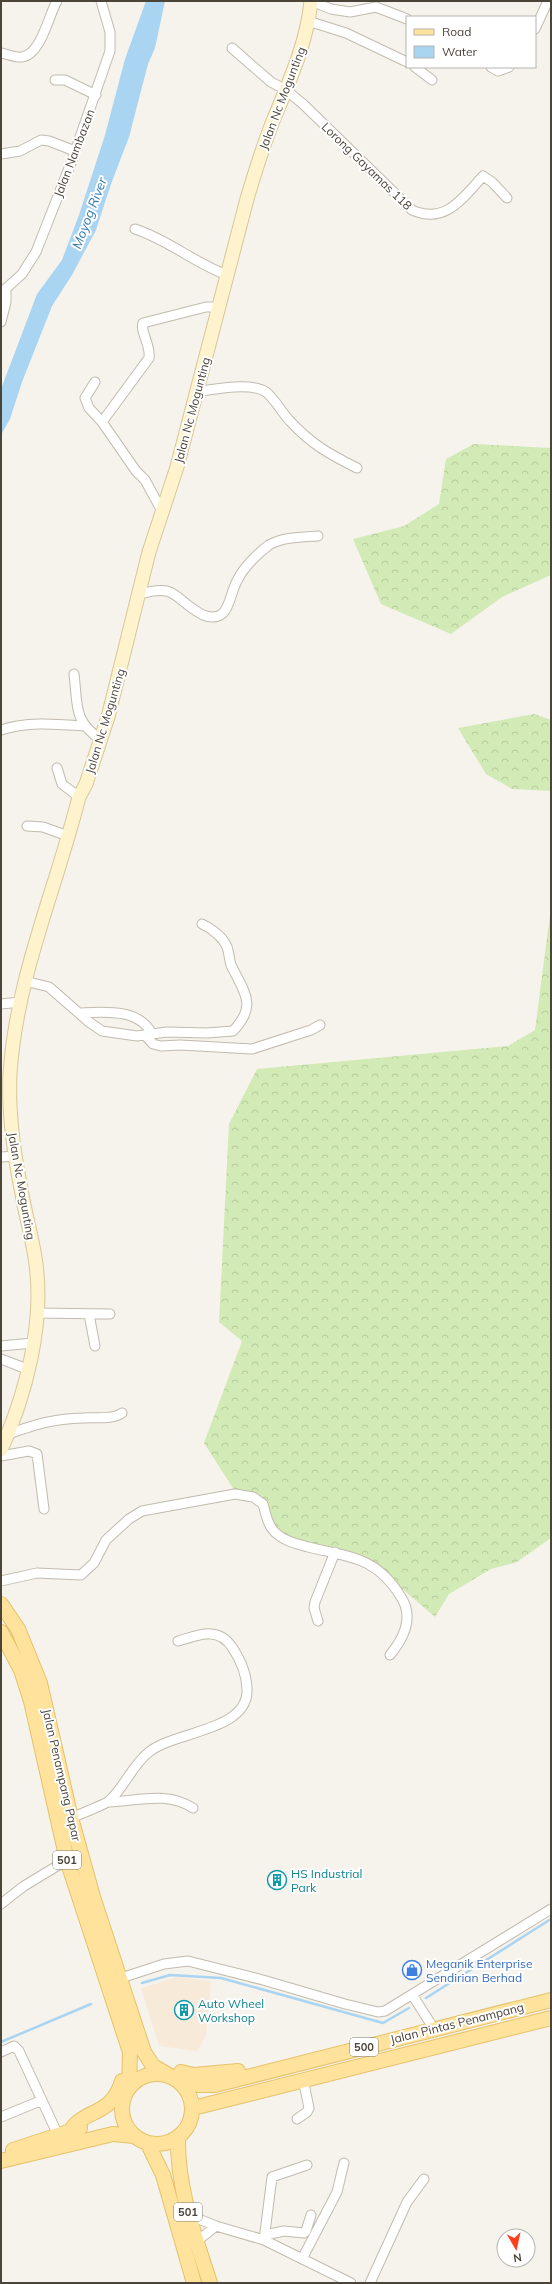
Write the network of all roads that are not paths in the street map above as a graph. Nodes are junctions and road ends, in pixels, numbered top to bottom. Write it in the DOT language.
graph roads {
  1 [pos="57,1"];
  2 [pos="101,1"];
  3 [pos="311,1"];
  4 [pos="550,1"];
  5 [pos="376,4"];
  6 [pos="406,19"];
  7 [pos="308,21"];
  8 [pos="536,26"];
  9 [pos="232,48"];
  10 [pos="1,53"];
  11 [pos="406,62"];
  12 [pos="416,68"];
  13 [pos="492,68"];
  14 [pos="507,68"];
  15 [pos="55,80"];
  16 [pos="432,80"];
  17 [pos="286,90"];
  18 [pos="96,95"];
  19 [pos="75,152"];
  20 [pos="1,154"];
  21 [pos="507,198"];
  22 [pos="136,229"];
  23 [pos="227,275"];
  24 [pos="4,292"];
  25 [pos="220,307"];
  26 [pos="1,322"];
  27 [pos="95,382"];
  28 [pos="196,392"];
  29 [pos="102,422"];
  30 [pos="357,468"];
  31 [pos="162,511"];
  32 [pos="318,536"];
  33 [pos="140,594"];
  34 [pos="74,674"];
  35 [pos="84,726"];
  36 [pos="1,730"];
  37 [pos="101,740"];
  38 [pos="56,768"];
  39 [pos="79,797"];
  40 [pos="27,826"];
  41 [pos="68,836"];
  42 [pos="202,924"];
  43 [pos="25,981"];
  44 [pos="21,1002"];
  45 [pos="1,1004"];
  46 [pos="79,1013"];
  47 [pos="320,1025"];
  48 [pos="149,1035"];
  49 [pos="16,1156"];
  50 [pos="1,1157"];
  51 [pos="36,1313"];
  52 [pos="89,1314"];
  53 [pos="110,1314"];
  54 [pos="33,1343"];
  55 [pos="1,1346"];
  56 [pos="95,1346"];
  57 [pos="1,1359"];
  58 [pos="28,1369"];
  59 [pos="122,1413"];
  60 [pos="8,1434"];
  61 [pos="1,1450"];
  62 [pos="1,1456"];
  63 [pos="44,1510"];
  64 [pos="335,1552"];
  65 [pos="1,1581"];
  66 [pos="1,1604"];
  67 [pos="318,1621"];
  68 [pos="1,1632"];
  69 [pos="178,1641"];
  70 [pos="390,1655"];
  71 [pos="109,1802"];
  72 [pos="193,1808"];
  73 [pos="71,1818"];
  74 [pos="67,1860"];
  75 [pos="1,1904"];
  76 [pos="551,1909"];
  77 [pos="121,1978"];
  78 [pos="413,1996"];
  79 [pos="551,2000"];
  80 [pos="551,2018"];
  81 [pos="119,2019"];
  82 [pos="136,2025"];
  83 [pos="434,2029"];
  84 [pos="1,2052"];
  85 [pos="247,2077"];
  86 [pos="174,2078"];
  87 [pos="303,2079"];
  88 [pos="129,2088"];
  89 [pos="40,2101"];
  90 [pos="123,2101"];
  91 [pos="193,2108"];
  92 [pos="1,2117"];
  93 [pos="297,2119"];
  94 [pos="71,2130"];
  95 [pos="58,2135"];
  96 [pos="134,2136"];
  97 [pos="178,2138"];
  98 [pos="148,2144"];
  99 [pos="1,2153"];
  100 [pos="1,2161"];
  101 [pos="344,2163"];
  102 [pos="308,2165"];
  103 [pos="424,2178"];
  104 [pos="189,2215"];
  105 [pos="310,2215"];
  106 [pos="216,2226"];
  107 [pos="264,2238"];
  108 [pos="197,2241"];
  109 [pos="302,2259"];
  110 [pos="194,2283"];
  111 [pos="210,2283"];
  112 [pos="351,2283"];
  113 [pos="370,2283"];
  1 -- 10 [label="street"];
  2 -- 18 [label="street, Jalan Nambazan"];
  3 -- 5 [label="street"];
  3 -- 7 [label="street, Jalan Nc Mogunting"];
  4 -- 8 [label="street"];
  5 -- 6 [label="street"];
  7 -- 11 [label="street"];
  7 -- 17 [label="street, Jalan Nc Mogunting"];
  9 -- 17 [label="street"];
  12 -- 16 [label="street"];
  13 -- 14 [label="street"];
  15 -- 18 [label="street"];
  17 -- 21 [label="street, Lorong Gayamas 118"];
  17 -- 23 [label="street, Jalan Nc Mogunting"];
  18 -- 19 [label="street, Jalan Nambazan"];
  19 -- 20 [label="street"];
  19 -- 24 [label="street, Jalan Nambazan"];
  22 -- 23 [label="street"];
  23 -- 25 [label="street, Jalan Nc Mogunting"];
  24 -- 26 [label="street"];
  25 -- 28 [label="street, Jalan Nc Mogunting"];
  25 -- 29 [label="street"];
  27 -- 29 [label="street"];
  28 -- 30 [label="street"];
  28 -- 31 [label="street, Jalan Nc Mogunting"];
  29 -- 31 [label="street"];
  31 -- 33 [label="street, Jalan Nc Mogunting"];
  32 -- 33 [label="street"];
  33 -- 37 [label="street, Jalan Nc Mogunting"];
  34 -- 35 [label="street"];
  35 -- 36 [label="street"];
  35 -- 37 [label="street"];
  37 -- 39 [label="street, Jalan Nc Mogunting"];
  38 -- 39 [label="street"];
  39 -- 41 [label="street, Jalan Nc Mogunting"];
  40 -- 41 [label="street"];
  41 -- 43 [label="street, Jalan Nc Mogunting"];
  42 -- 48 [label="street"];
  43 -- 44 [label="street, Jalan Nc Mogunting"];
  43 -- 46 [label="street"];
  44 -- 45 [label="street"];
  44 -- 49 [label="street, Jalan Nc Mogunting"];
  46 -- 48 [label="street"];
  46 -- 48 [label="street"];
  47 -- 48 [label="street"];
  49 -- 50 [label="street"];
  49 -- 51 [label="street, Jalan Nc Mogunting"];
  51 -- 52 [label="street"];
  51 -- 54 [label="street, Jalan Nc Mogunting"];
  52 -- 53 [label="street"];
  52 -- 56 [label="street"];
  54 -- 55 [label="street"];
  54 -- 58 [label="street, Jalan Nc Mogunting"];
  57 -- 58 [label="street"];
  58 -- 60 [label="street, Jalan Nc Mogunting"];
  59 -- 60 [label="street"];
  60 -- 61 [label="street, Jalan Nc Mogunting"];
  62 -- 63 [label="street"];
  64 -- 65 [label="street"];
  64 -- 67 [label="street"];
  64 -- 70 [label="street"];
  66 -- 73 [label="main road, Jalan Penampang Papar / 501"];
  68 -- 74 [label="main road, Jalan Penampang Papar / 501"];
  69 -- 71 [label="street"];
  71 -- 72 [label="street"];
  71 -- 73 [label="street"];
  73 -- 77 [label="main road, Jalan Penampang Papar / 501"];
  74 -- 75 [label="street"];
  74 -- 81 [label="main road, Jalan Penampang Papar / 501"];
  76 -- 78 [label="street"];
  77 -- 78 [label="street"];
  77 -- 82 [label="main road, Jalan Penampang Papar / 501"];
  78 -- 83 [label="street"];
  79 -- 83 [label="main road, Jalan Pintas Penampang / 500"];
  80 -- 87 [label="main road, Jalan Pintas Penampang / 500"];
  81 -- 88 [label="main road, Jalan Penampang Papar / 501"];
  81 -- 94 [label="main road"];
  82 -- 85 [label="main road"];
  82 -- 86 [label="main road, Jalan Penampang Papar / 501"];
  83 -- 85 [label="main road, Jalan Pintas Penampang / 500"];
  84 -- 89 [label="street"];
  85 -- 86 [label="main road, Jalan Pintas Penampang / 500"];
  86 -- 88 [label="main road, 500"];
  86 -- 91 [label="main road"];
  87 -- 91 [label="main road, Jalan Pintas Penampang / 500"];
  87 -- 93 [label="street"];
  88 -- 90 [label="main road, 500"];
  89 -- 92 [label="street"];
  89 -- 95 [label="street"];
  90 -- 94 [label="main road, 500"];
  90 -- 96 [label="main road, 500"];
  91 -- 97 [label="main road"];
  94 -- 95 [label="main road, 500"];
  95 -- 99 [label="main road, 500"];
  96 -- 98 [label="main road, 500"];
  96 -- 100 [label="main road, 500"];
  97 -- 98 [label="main road"];
  97 -- 104 [label="main road, 501"];
  98 -- 110 [label="main road, 501"];
  101 -- 109 [label="street"];
  102 -- 107 [label="street"];
  103 -- 113 [label="street"];
  104 -- 106 [label="street"];
  104 -- 108 [label="main road, 501"];
  105 -- 107 [label="street"];
  106 -- 107 [label="street"];
  106 -- 108 [label="street"];
  107 -- 109 [label="street"];
  108 -- 111 [label="main road, 501"];
  109 -- 112 [label="street"];
}
